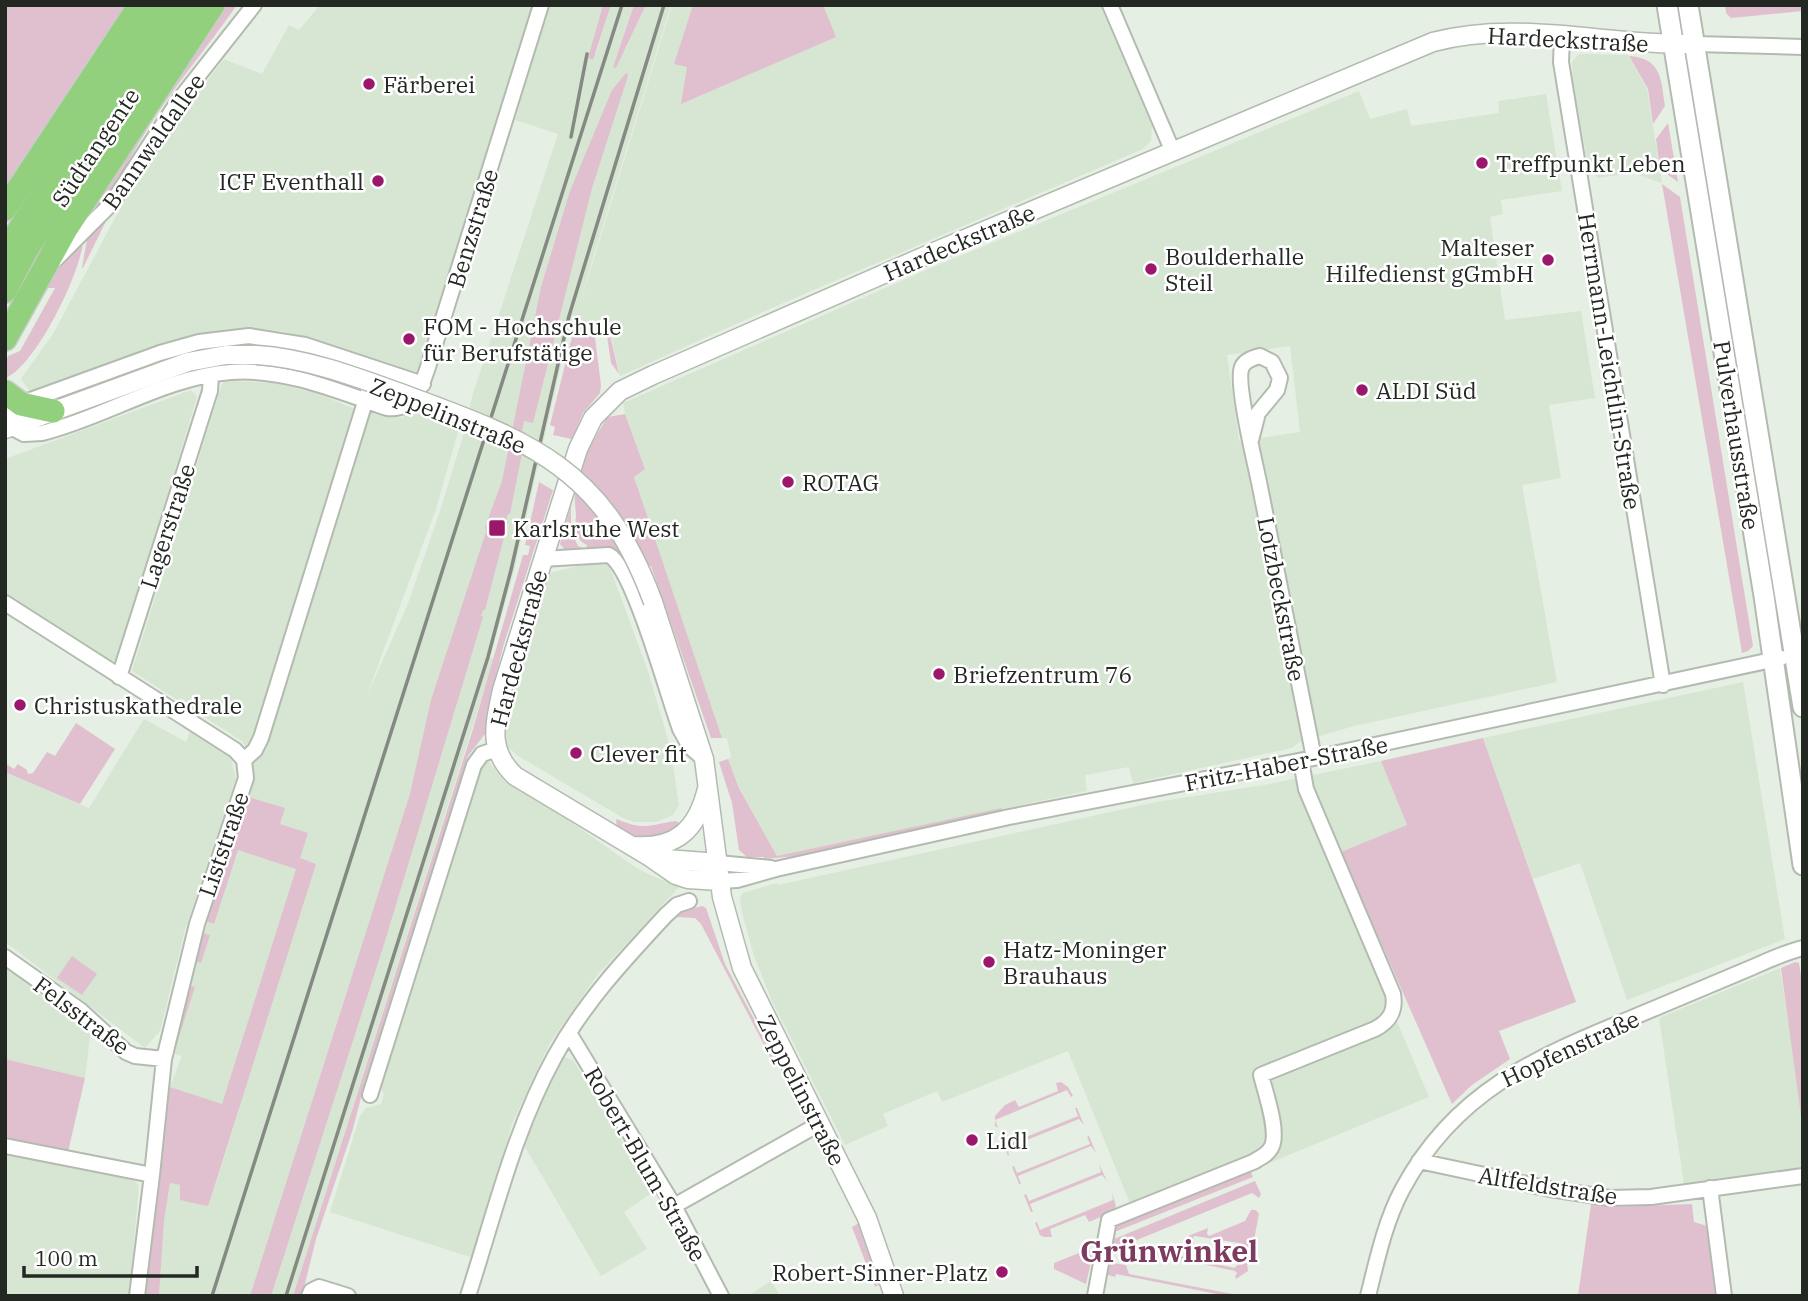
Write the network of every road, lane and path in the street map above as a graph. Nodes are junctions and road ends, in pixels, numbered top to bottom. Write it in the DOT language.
graph roads {
  1 [pos="140,5"];
  2 [pos="166,5"];
  3 [pos="189,5"];
  4 [pos="213,5"];
  5 [pos="254,5"];
  6 [pos="541,5"];
  7 [pos="1110,5"];
  8 [pos="1667,5"];
  9 [pos="1688,5"];
  10 [pos="1562,36"];
  11 [pos="1673,44"];
  12 [pos="1695,44"];
  13 [pos="1803,47"];
  14 [pos="1173,152"];
  15 [pos="5,209"];
  16 [pos="5,252"];
  17 [pos="45,270"];
  18 [pos="5,291"];
  19 [pos="5,339"];
  20 [pos="376,368"];
  21 [pos="211,375"];
  22 [pos="423,384"];
  23 [pos="366,401"];
  24 [pos="53,411"];
  25 [pos="11,413"];
  26 [pos="1251,440"];
  27 [pos="542,559"];
  28 [pos="5,603"];
  29 [pos="1796,656"];
  30 [pos="1774,660"];
  31 [pos="119,677"];
  32 [pos="1663,685"];
  33 [pos="1803,707"];
  34 [pos="497,749"];
  35 [pos="704,759"];
  36 [pos="244,760"];
  37 [pos="1307,760"];
  38 [pos="709,782"];
  39 [pos="1801,841"];
  40 [pos="629,846"];
  41 [pos="1803,865"];
  42 [pos="719,872"];
  43 [pos="689,901"];
  44 [pos="1803,948"];
  45 [pos="5,957"];
  46 [pos="569,1033"];
  47 [pos="164,1059"];
  48 [pos="370,1095"];
  49 [pos="819,1124"];
  50 [pos="5,1146"];
  51 [pos="1419,1161"];
  52 [pos="152,1175"];
  53 [pos="1803,1176"];
  54 [pos="1710,1188"];
  55 [pos="674,1206"];
  56 [pos="311,1292"];
  57 [pos="137,1296"];
  58 [pos="348,1296"];
  59 [pos="468,1296"];
  60 [pos="721,1296"];
  61 [pos="894,1296"];
  62 [pos="1095,1296"];
  63 [pos="1368,1296"];
  64 [pos="1724,1296"];
  1 -- 15 [label="highway"];
  2 -- 16 [label="highway, Südtangente"];
  3 -- 18 [label="highway, Südtangente"];
  4 -- 17 [label="highway"];
  5 -- 17 [label="street, Bannwaldallee"];
  6 -- 22 [label="street, Benzstraße"];
  7 -- 14 [label="street"];
  8 -- 11 [label="main road, Pulverhausstraße"];
  9 -- 12 [label="main road, Pulverhausstraße"];
  10 -- 11 [label="street, Hardeckstraße"];
  10 -- 14 [label="street, Hardeckstraße"];
  10 -- 32 [label="street, Herrmann-Leichtlin-Straße"];
  11 -- 12 [label="street, Hardeckstraße"];
  11 -- 30 [label="main road, Pulverhausstraße"];
  12 -- 13 [label="street"];
  12 -- 29 [label="main road, Pulverhausstraße"];
  14 -- 27 [label="street, Hardeckstraße"];
  17 -- 19 [label="highway"];
  20 -- 22 [label="street, Zeppelinstraße"];
  20 -- 23 [label="street, Liststraße"];
  20 -- 25 [label="street, Zeppelinstraße"];
  21 -- 23 [label="street, Zeppelinstraße"];
  21 -- 25 [label="street, Zeppelinstraße"];
  21 -- 31 [label="street, Lagerstraße"];
  22 -- 23 [label="street, Benzstraße"];
  23 -- 36 [label="street, Liststraße"];
  24 -- 25 [label="highway"];
  24 -- 35 [label="street, Zeppelinstraße, bridge"];
  26 -- 26 [label="street, Lotzbeckstraße"];
  26 -- 37 [label="street, Lotzbeckstraße"];
  27 -- 34 [label="street, Hardeckstraße"];
  27 -- 35 [label="street"];
  28 -- 31 [label="street"];
  29 -- 30 [label="street, Fritz-Haber-Straße"];
  29 -- 33 [label="main road, Pulverhausstraße"];
  30 -- 32 [label="street, Fritz-Haber-Straße"];
  30 -- 39 [label="main road, Pulverhausstraße"];
  31 -- 36 [label="street"];
  32 -- 37 [label="street, Fritz-Haber-Straße"];
  34 -- 40 [label="street, Hardeckstraße"];
  34 -- 48 [label="street, Hardeckstraße"];
  35 -- 38 [label="street, Zeppelinstraße"];
  36 -- 47 [label="street, Liststraße"];
  37 -- 42 [label="street, Fritz-Haber-Straße"];
  37 -- 62 [label="street, Lotzbeckstraße"];
  38 -- 40 [label="street"];
  38 -- 42 [label="street, Zeppelinstraße"];
  39 -- 41 [label="main road, Pulverhausstraße"];
  40 -- 42 [label="street, Hardeckstraße"];
  42 -- 49 [label="street, Zeppelinstraße"];
  43 -- 46 [label="street"];
  44 -- 51 [label="street, Hopfenstraße"];
  45 -- 47 [label="street, Felsstraße"];
  46 -- 55 [label="street, Robert-Blum-Straße"];
  46 -- 59 [label="street"];
  47 -- 52 [label="street, Liststraße"];
  49 -- 55 [label="street"];
  49 -- 61 [label="street, Zeppelinstraße"];
  50 -- 52 [label="street"];
  51 -- 54 [label="street, Altfeldstraße"];
  51 -- 63 [label="street, Hopfenstraße"];
  52 -- 57 [label="street, Liststraße"];
  53 -- 54 [label="street, Altfeldstraße"];
  54 -- 64 [label="street"];
  55 -- 60 [label="street, Robert-Blum-Straße"];
  56 -- 58 [label="street"];
}
